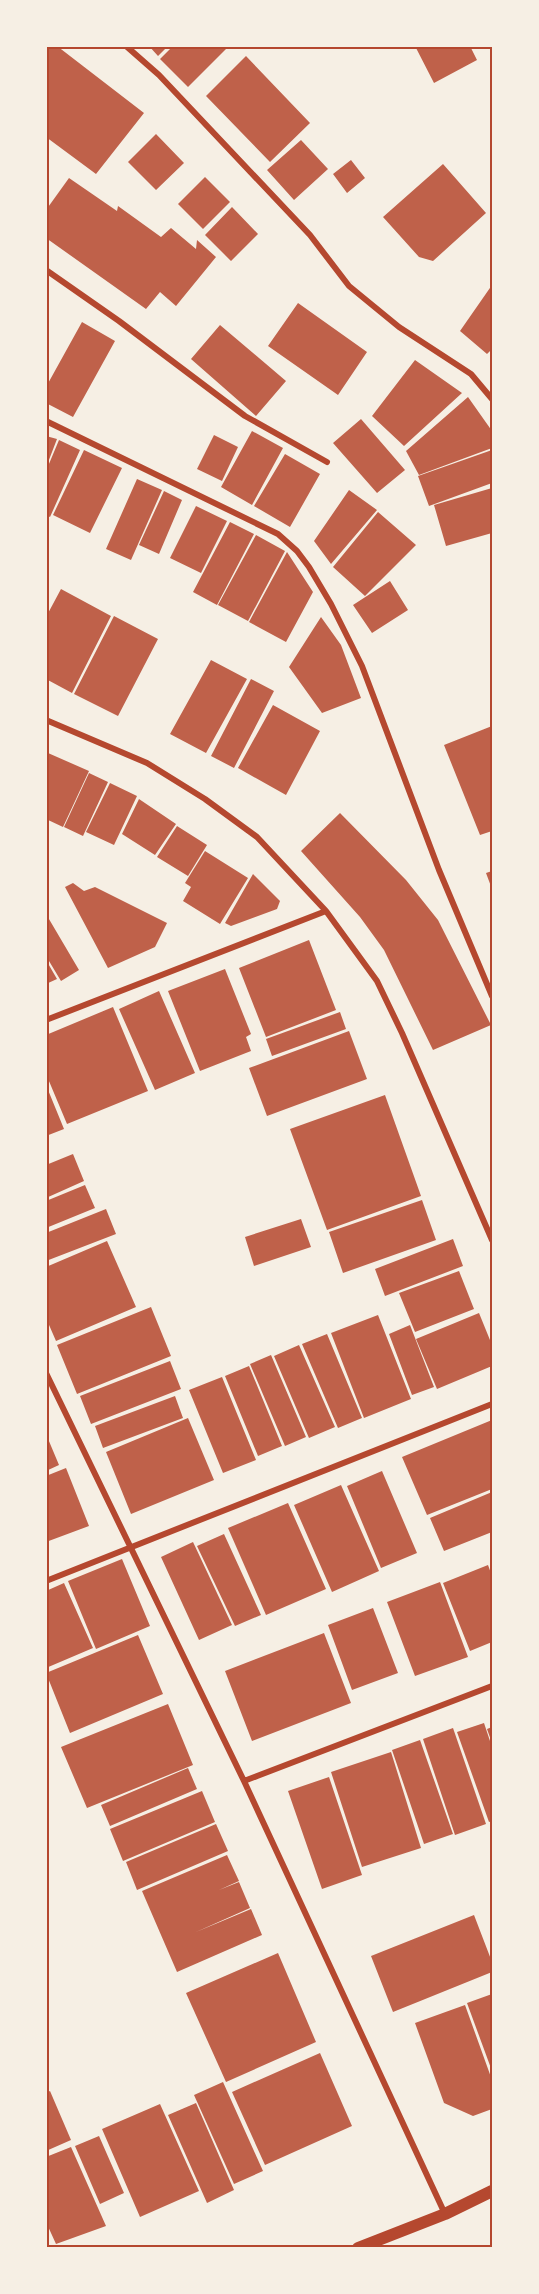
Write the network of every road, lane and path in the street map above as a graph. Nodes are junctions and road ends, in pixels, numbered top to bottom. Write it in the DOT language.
graph roads {
  1 [pos="126,46"];
  2 [pos="46,270"];
  3 [pos="492,399"];
  4 [pos="46,421"];
  5 [pos="327,462"];
  6 [pos="46,720"];
  7 [pos="326,911"];
  8 [pos="492,996"];
  9 [pos="46,1020"];
  10 [pos="492,1240"];
  11 [pos="46,1373"];
  12 [pos="492,1404"];
  13 [pos="130,1546"];
  14 [pos="46,1581"];
  15 [pos="492,1686"];
  16 [pos="244,1781"];
  17 [pos="492,2191"];
  18 [pos="445,2214"];
  19 [pos="357,2247"];
  1 -- 3 [label="street"];
  2 -- 5 [label="street"];
  4 -- 8 [label="street"];
  6 -- 7 [label="street"];
  7 -- 9 [label="street"];
  7 -- 10 [label="street"];
  11 -- 13 [label="street"];
  12 -- 13 [label="street"];
  13 -- 14 [label="street"];
  13 -- 16 [label="street"];
  15 -- 16 [label="street"];
  16 -- 18 [label="street"];
  17 -- 18 [label="main road"];
  18 -- 19 [label="main road"];
}
